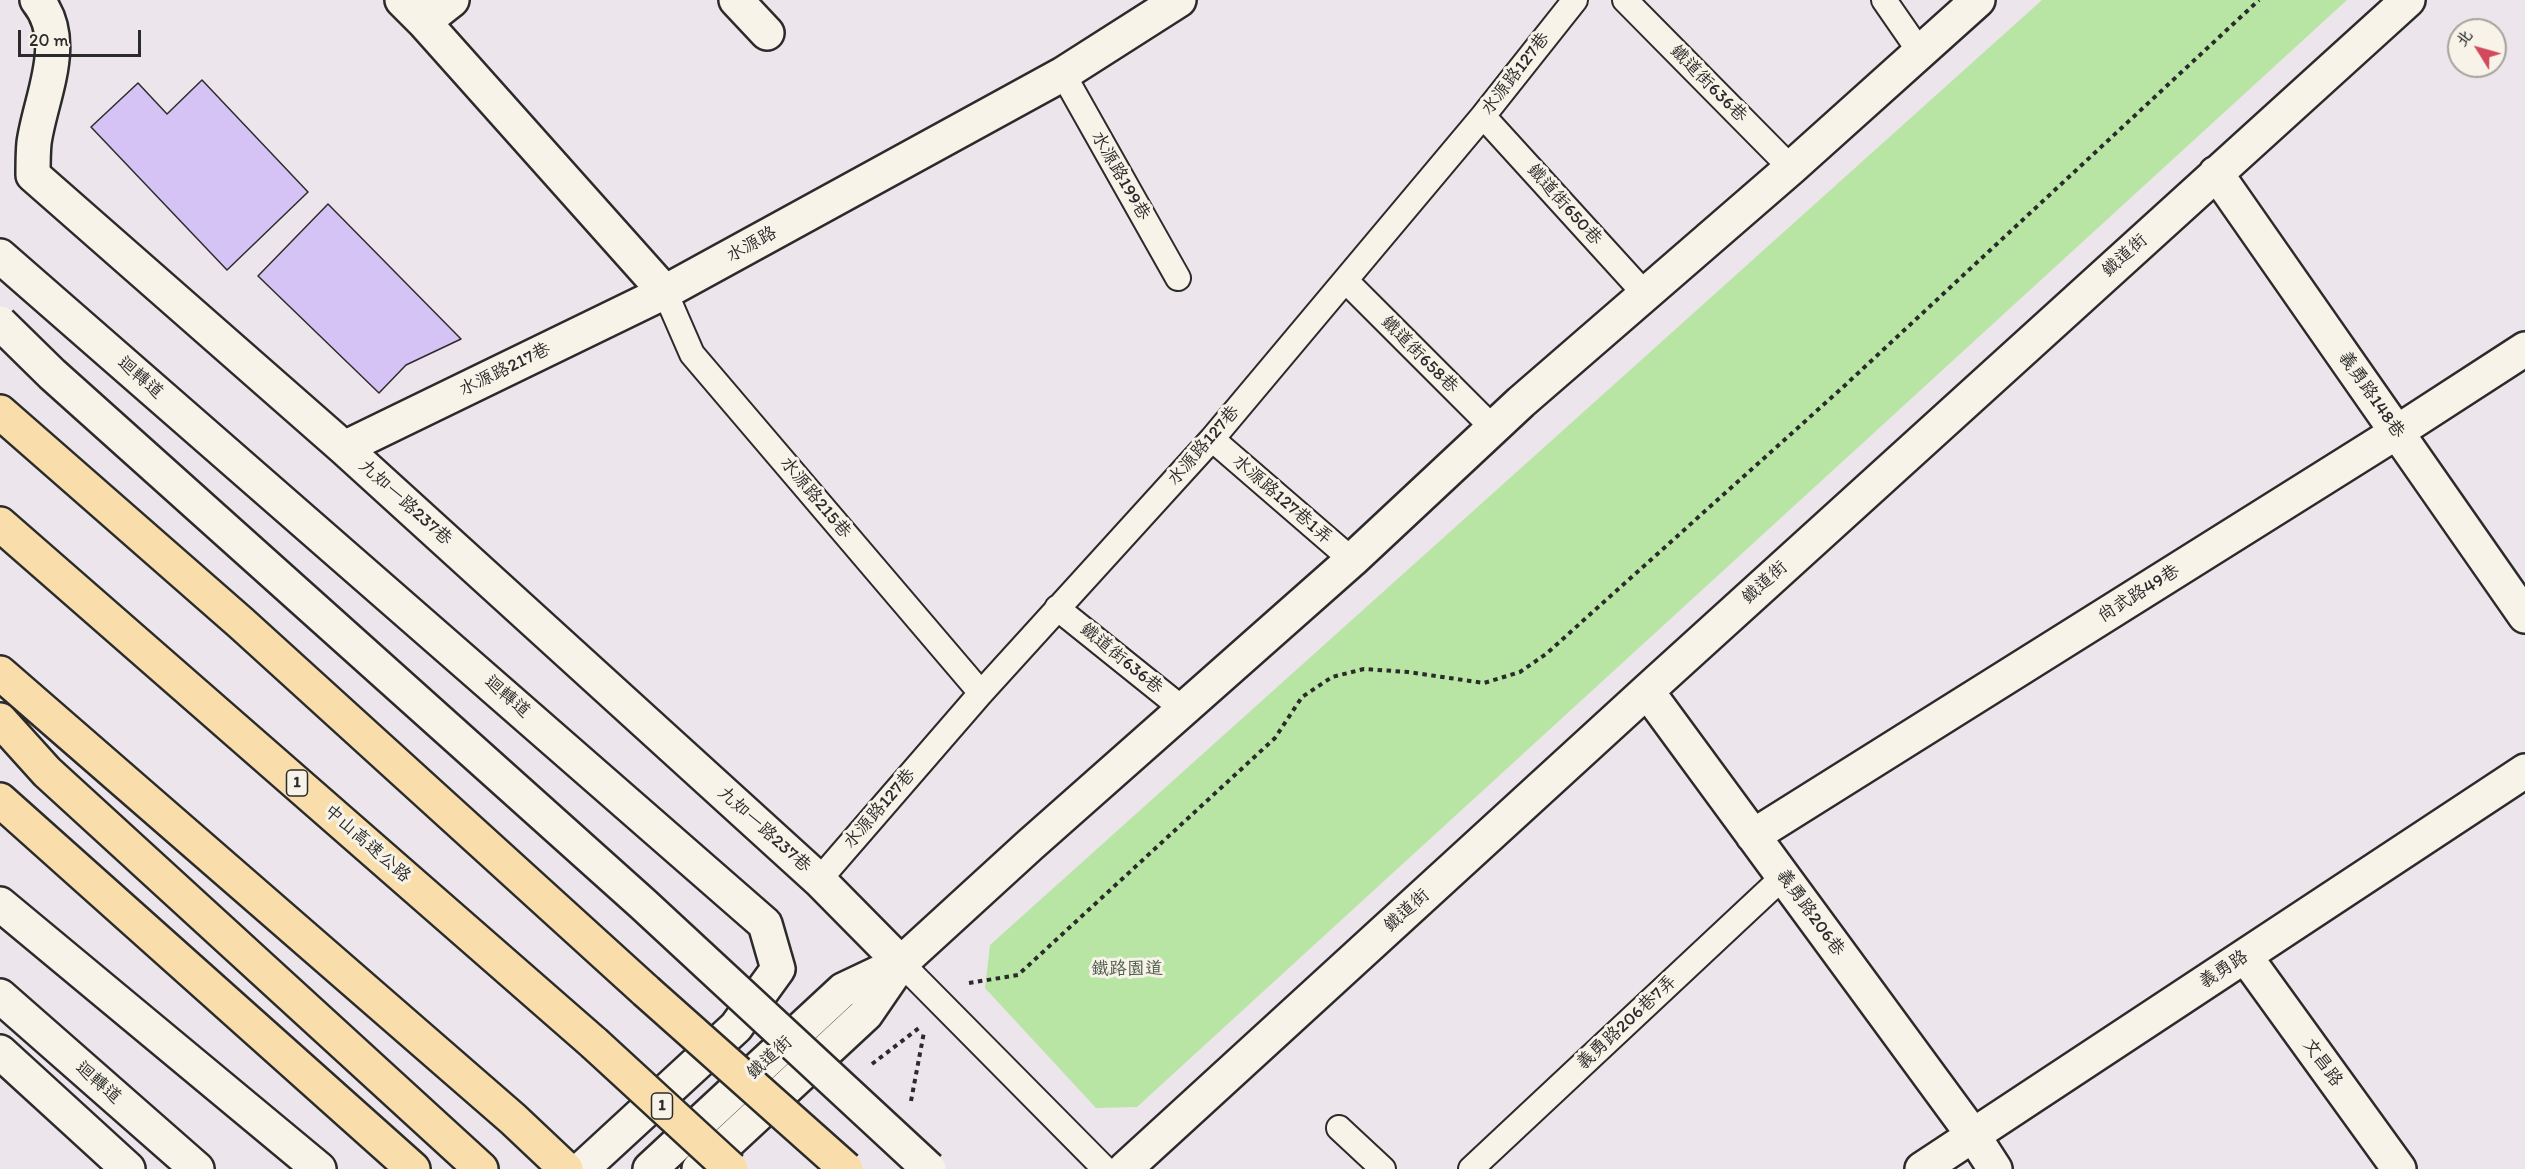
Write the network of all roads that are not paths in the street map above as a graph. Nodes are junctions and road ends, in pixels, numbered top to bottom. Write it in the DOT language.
graph roads {
  1 [pos="37,0"];
  2 [pos="452,0"];
  3 [pos="736,0"];
  4 [pos="1179,0"];
  5 [pos="1575,0"];
  6 [pos="1625,0"];
  7 [pos="1884,0"];
  8 [pos="1978,0"];
  9 [pos="2408,0"];
  10 [pos="413,11"];
  11 [pos="767,33"];
  12 [pos="1920,52"];
  13 [pos="1063,74"];
  14 [pos="1483,117"];
  15 [pos="1791,168"];
  16 [pos="2216,173"];
  17 [pos="0,256"];
  18 [pos="1178,278"];
  19 [pos="1346,281"];
  20 [pos="665,292"];
  21 [pos="1646,294"];
  22 [pos="0,323"];
  23 [pos="2525,349"];
  24 [pos="0,412"];
  25 [pos="1493,428"];
  26 [pos="2397,432"];
  27 [pos="1212,439"];
  28 [pos="344,448"];
  29 [pos="0,524"];
  30 [pos="1352,560"];
  31 [pos="1057,608"];
  32 [pos="2525,616"];
  33 [pos="0,673"];
  34 [pos="1647,691"];
  35 [pos="981,693"];
  36 [pos="1184,710"];
  37 [pos="0,720"];
  38 [pos="2525,771"];
  39 [pos="0,800"];
  40 [pos="1753,836"];
  41 [pos="1783,877"];
  42 [pos="819,880"];
  43 [pos="0,904"];
  44 [pos="2245,956"];
  45 [pos="901,963"];
  46 [pos="0,996"];
  47 [pos="0,1052"];
  48 [pos="1339,1128"];
  49 [pos="1973,1135"];
  50 [pos="474,1163"];
  51 [pos="129,1169"];
  52 [pos="197,1169"];
  53 [pos="319,1169"];
  54 [pos="412,1169"];
  55 [pos="566,1169"];
  56 [pos="582,1169"];
  57 [pos="650,1169"];
  58 [pos="699,1169"];
  59 [pos="731,1169"];
  60 [pos="846,1169"];
  61 [pos="929,1169"];
  62 [pos="1105,1169"];
  63 [pos="1125,1169"];
  64 [pos="1383,1169"];
  65 [pos="1471,1169"];
  66 [pos="1922,1169"];
  67 [pos="1995,1169"];
  68 [pos="2399,1169"];
  1 -- 28 [label="street, 九如一路237巷"];
  2 -- 10 [label="street"];
  3 -- 11 [label="street"];
  4 -- 13 [label="street, 水源路"];
  5 -- 14 [label="lane, 水源路127巷"];
  6 -- 15 [label="lane, 鐵道街636巷"];
  7 -- 12 [label="lane"];
  8 -- 12 [label="street, 鐵道街"];
  9 -- 16 [label="street, 鐵道街"];
  10 -- 20 [label="street"];
  12 -- 15 [label="street, 鐵道街"];
  13 -- 18 [label="lane, 水源路199巷"];
  13 -- 20 [label="street, 水源路"];
  14 -- 19 [label="lane, 水源路127巷"];
  14 -- 21 [label="lane, 鐵道街650巷"];
  15 -- 21 [label="street, 鐵道街"];
  16 -- 26 [label="street, 義勇路148巷"];
  16 -- 34 [label="street, 鐵道街"];
  17 -- 56 [label="street, 迴轉道"];
  19 -- 25 [label="lane, 鐵道街658巷"];
  19 -- 27 [label="lane, 水源路127巷"];
  20 -- 28 [label="street, 水源路217巷"];
  20 -- 35 [label="lane, 水源路215巷"];
  21 -- 25 [label="street, 鐵道街"];
  22 -- 61 [label="street, bridge"];
  23 -- 26 [label="street, 尚武路49巷"];
  24 -- 60 [label="highway, bridge"];
  25 -- 30 [label="street, 鐵道街"];
  26 -- 32 [label="street, 義勇路148巷"];
  26 -- 40 [label="street, 尚武路49巷"];
  27 -- 30 [label="lane, 水源路127巷1弄"];
  27 -- 31 [label="lane, 水源路127巷"];
  28 -- 42 [label="street, 九如一路237巷"];
  29 -- 59 [label="highway, 中山高速公路 / 1, bridge"];
  30 -- 36 [label="street, 鐵道街"];
  31 -- 35 [label="lane, 水源路127巷"];
  31 -- 36 [label="lane, 鐵道街636巷"];
  33 -- 55 [label="highway"];
  34 -- 40 [label="street, 義勇路206巷"];
  34 -- 63 [label="street, 鐵道街"];
  35 -- 42 [label="lane, 水源路127巷"];
  36 -- 45 [label="street, 鐵道街"];
  37 -- 50 [label="highway"];
  38 -- 44 [label="street, 義勇路"];
  39 -- 54 [label="highway"];
  40 -- 41 [label="street, 義勇路206巷"];
  41 -- 49 [label="street, 義勇路206巷"];
  41 -- 65 [label="lane, 義勇路206巷7弄"];
  42 -- 45 [label="street, 九如一路237巷"];
  43 -- 53 [label="street"];
  44 -- 49 [label="street, 義勇路"];
  44 -- 68 [label="street, 文昌路"];
  45 -- 57 [label="street, 鐵道街"];
  45 -- 58 [label="street, 鐵道街"];
  45 -- 62 [label="lane"];
  46 -- 52 [label="street, 迴轉道"];
  47 -- 51 [label="street"];
  48 -- 64 [label="lane"];
  49 -- 66 [label="street, 義勇路"];
  49 -- 67 [label="street, 義勇路206巷"];
}
